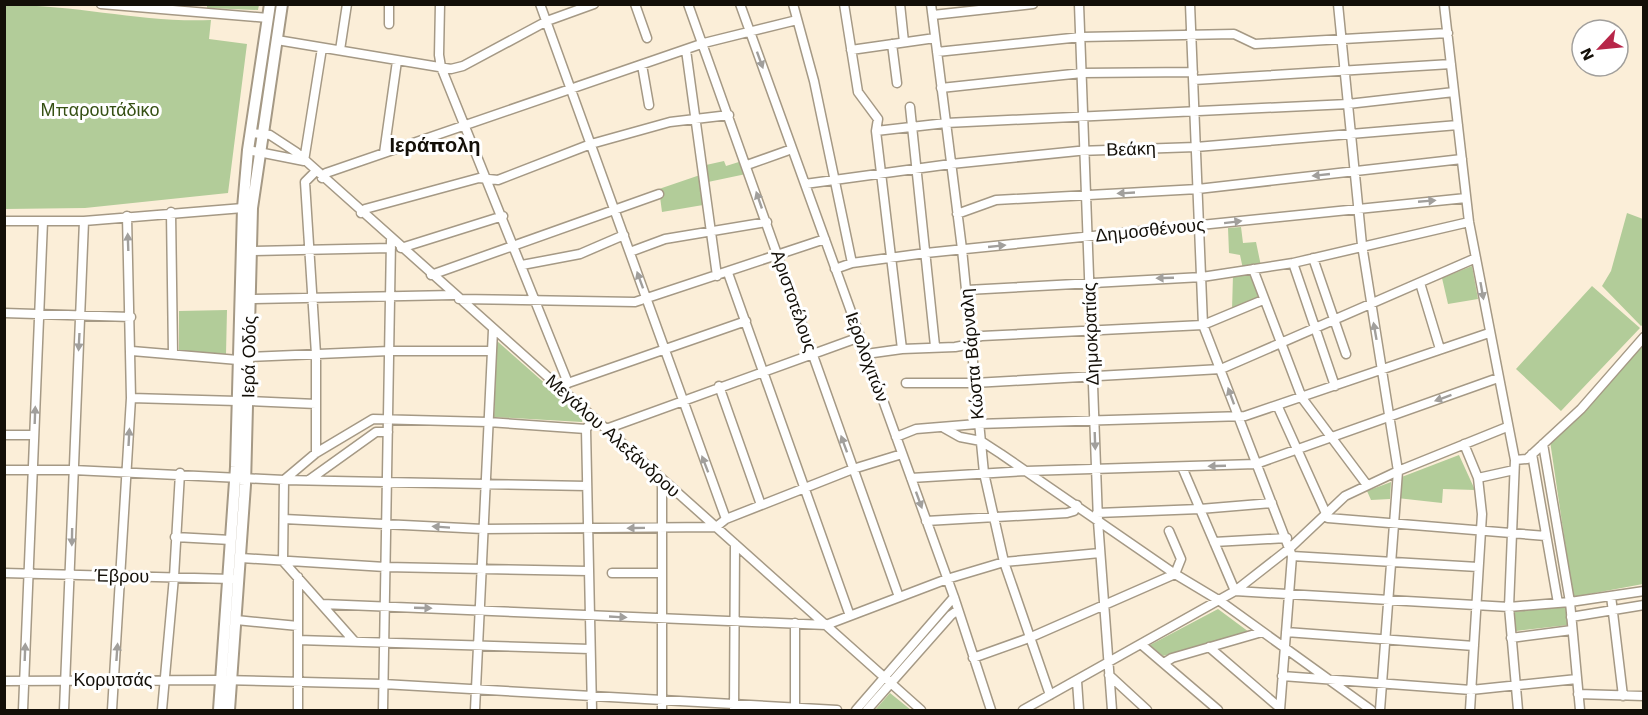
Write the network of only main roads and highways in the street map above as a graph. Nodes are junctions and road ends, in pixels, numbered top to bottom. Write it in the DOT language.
graph roads {
  1 [pos="270,4"];
  2 [pos="282,4"];
  3 [pos="256,133"];
  4 [pos="253,151"];
  5 [pos="243,359"];
  6 [pos="240,478"];
  7 [pos="234,579"];
  8 [pos="227,680"];
  9 [pos="219,711"];
  10 [pos="230,711"];
  1 -- 3 [label="main road, Ιερά Οδός"];
  2 -- 3 [label="main road, Ιερά Οδός"];
  3 -- 4 [label="main road, Ιερά Οδός"];
  4 -- 5 [label="main road, Ιερά Οδός"];
  4 -- 5 [label="main road, Ιερά Οδός"];
  5 -- 6 [label="main road, Ιερά Οδός"];
  6 -- 7 [label="main road, Ιερά Οδός"];
  6 -- 7 [label="main road, Ιερά Οδός"];
  7 -- 8 [label="main road, Ιερά Οδός"];
  7 -- 8 [label="main road, Ιερά Οδός"];
  8 -- 9 [label="main road, Ιερά Οδός"];
  8 -- 10 [label="main road, Ιερά Οδός"];
}
